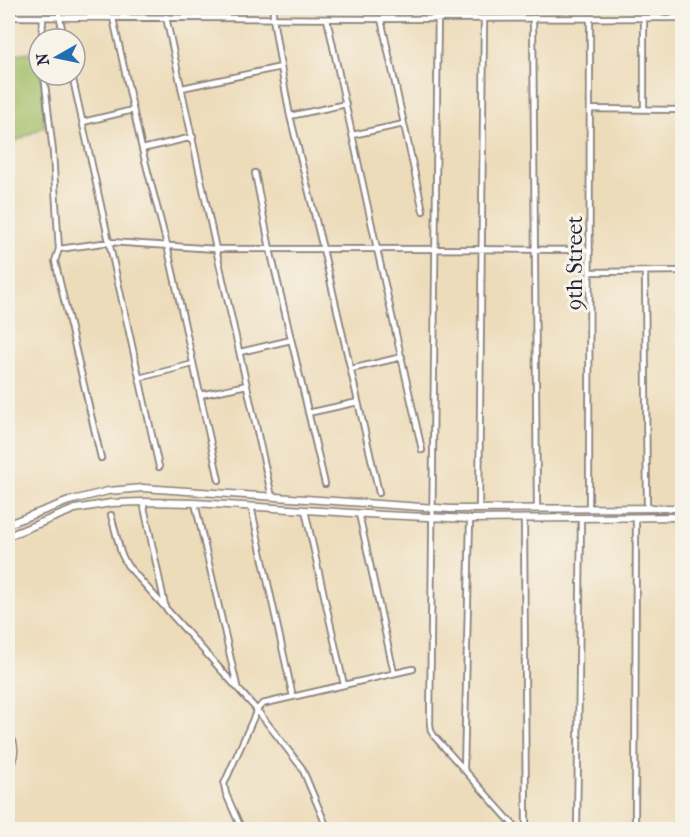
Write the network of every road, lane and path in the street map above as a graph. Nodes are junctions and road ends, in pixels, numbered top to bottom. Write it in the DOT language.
graph roads {
  1 [pos="58,8"];
  2 [pos="273,8"];
  3 [pos="438,8"];
  4 [pos="8,17"];
  5 [pos="43,17"];
  6 [pos="166,17"];
  7 [pos="60,18"];
  8 [pos="113,18"];
  9 [pos="273,18"];
  10 [pos="327,18"];
  11 [pos="533,18"];
  12 [pos="682,18"];
  13 [pos="381,19"];
  14 [pos="438,19"];
  15 [pos="484,19"];
  16 [pos="590,19"];
  17 [pos="644,19"];
  18 [pos="43,27"];
  19 [pos="62,27"];
  20 [pos="281,67"];
  21 [pos="45,87"];
  22 [pos="75,87"];
  23 [pos="182,88"];
  24 [pos="346,104"];
  25 [pos="591,109"];
  26 [pos="134,110"];
  27 [pos="644,110"];
  28 [pos="682,110"];
  29 [pos="290,116"];
  30 [pos="83,122"];
  31 [pos="404,124"];
  32 [pos="352,135"];
  33 [pos="193,137"];
  34 [pos="142,149"];
  35 [pos="255,173"];
  36 [pos="423,211"];
  37 [pos="110,242"];
  38 [pos="167,245"];
  39 [pos="59,249"];
  40 [pos="216,249"];
  41 [pos="270,249"];
  42 [pos="323,249"];
  43 [pos="376,249"];
  44 [pos="436,249"];
  45 [pos="481,249"];
  46 [pos="536,249"];
  47 [pos="590,250"];
  48 [pos="682,271"];
  49 [pos="591,272"];
  50 [pos="645,272"];
  51 [pos="291,340"];
  52 [pos="240,352"];
  53 [pos="402,357"];
  54 [pos="193,364"];
  55 [pos="351,369"];
  56 [pos="139,378"];
  57 [pos="247,385"];
  58 [pos="200,394"];
  59 [pos="358,402"];
  60 [pos="308,413"];
  61 [pos="422,450"];
  62 [pos="101,458"];
  63 [pos="159,467"];
  64 [pos="219,480"];
  65 [pos="325,484"];
  66 [pos="379,493"];
  67 [pos="272,497"];
  68 [pos="143,502"];
  69 [pos="195,502"];
  70 [pos="251,506"];
  71 [pos="433,508"];
  72 [pos="537,508"];
  73 [pos="589,508"];
  74 [pos="647,508"];
  75 [pos="682,508"];
  76 [pos="479,509"];
  77 [pos="305,510"];
  78 [pos="359,514"];
  79 [pos="111,515"];
  80 [pos="636,517"];
  81 [pos="682,517"];
  82 [pos="432,518"];
  83 [pos="525,518"];
  84 [pos="581,518"];
  85 [pos="470,519"];
  86 [pos="8,524"];
  87 [pos="8,536"];
  88 [pos="165,608"];
  89 [pos="413,669"];
  90 [pos="394,674"];
  91 [pos="344,685"];
  92 [pos="237,689"];
  93 [pos="294,697"];
  94 [pos="256,710"];
  95 [pos="8,735"];
  96 [pos="8,768"];
  97 [pos="464,770"];
  98 [pos="242,830"];
  99 [pos="328,830"];
  100 [pos="518,830"];
  101 [pos="526,830"];
  102 [pos="578,830"];
  103 [pos="634,830"];
  1 -- 7 [label="street"];
  2 -- 9 [label="street"];
  3 -- 14 [label="street"];
  4 -- 5 [label="street"];
  5 -- 7 [label="street"];
  5 -- 18 [label="street"];
  6 -- 8 [label="street"];
  6 -- 9 [label="street"];
  6 -- 23 [label="street"];
  7 -- 8 [label="street"];
  7 -- 19 [label="street"];
  8 -- 26 [label="street"];
  9 -- 10 [label="street"];
  9 -- 20 [label="street"];
  10 -- 13 [label="street"];
  10 -- 24 [label="street"];
  11 -- 15 [label="street"];
  11 -- 16 [label="street"];
  11 -- 46 [label="street"];
  12 -- 17 [label="street"];
  13 -- 14 [label="street"];
  13 -- 31 [label="street"];
  14 -- 15 [label="street"];
  14 -- 44 [label="street"];
  15 -- 45 [label="street"];
  16 -- 17 [label="street"];
  16 -- 25 [label="street, 9th Street"];
  17 -- 27 [label="street"];
  20 -- 23 [label="street"];
  20 -- 29 [label="street"];
  21 -- 39 [label="street"];
  22 -- 30 [label="street"];
  23 -- 33 [label="street"];
  24 -- 29 [label="street"];
  24 -- 32 [label="street"];
  25 -- 27 [label="street"];
  25 -- 47 [label="street, 9th Street"];
  26 -- 30 [label="street"];
  26 -- 34 [label="street"];
  27 -- 28 [label="street"];
  29 -- 42 [label="street"];
  30 -- 37 [label="street"];
  31 -- 32 [label="street"];
  31 -- 36 [label="street"];
  32 -- 43 [label="street"];
  33 -- 34 [label="street"];
  33 -- 40 [label="street"];
  34 -- 38 [label="street"];
  35 -- 41 [label="street"];
  37 -- 38 [label="street"];
  37 -- 39 [label="street"];
  37 -- 56 [label="street"];
  38 -- 40 [label="street"];
  38 -- 54 [label="street"];
  39 -- 62 [label="street"];
  40 -- 41 [label="street"];
  40 -- 52 [label="street"];
  41 -- 42 [label="street"];
  41 -- 51 [label="street"];
  42 -- 43 [label="street"];
  42 -- 55 [label="street"];
  43 -- 44 [label="street"];
  43 -- 53 [label="street"];
  44 -- 45 [label="street"];
  44 -- 71 [label="street"];
  45 -- 46 [label="street"];
  45 -- 76 [label="street"];
  46 -- 47 [label="street"];
  46 -- 72 [label="street"];
  47 -- 49 [label="street, 9th Street"];
  48 -- 50 [label="street"];
  49 -- 50 [label="street"];
  49 -- 73 [label="street, 9th Street"];
  50 -- 74 [label="street"];
  51 -- 52 [label="street"];
  51 -- 60 [label="street"];
  52 -- 57 [label="street"];
  53 -- 55 [label="street"];
  53 -- 61 [label="street"];
  54 -- 56 [label="street"];
  54 -- 58 [label="street"];
  55 -- 59 [label="street"];
  56 -- 63 [label="street"];
  57 -- 58 [label="street"];
  57 -- 67 [label="street"];
  58 -- 64 [label="street"];
  59 -- 60 [label="street"];
  59 -- 66 [label="street"];
  60 -- 65 [label="street"];
  67 -- 71 [label="street"];
  67 -- 86 [label="street"];
  68 -- 69 [label="street"];
  68 -- 87 [label="street"];
  68 -- 88 [label="street"];
  69 -- 70 [label="street"];
  69 -- 92 [label="street"];
  70 -- 77 [label="street"];
  70 -- 93 [label="street"];
  71 -- 76 [label="street"];
  71 -- 82 [label="street"];
  72 -- 73 [label="street"];
  72 -- 76 [label="street"];
  73 -- 74 [label="street"];
  74 -- 75 [label="street"];
  77 -- 78 [label="street"];
  77 -- 91 [label="street"];
  78 -- 82 [label="street"];
  78 -- 90 [label="street"];
  79 -- 88 [label="street"];
  80 -- 81 [label="street"];
  80 -- 84 [label="street"];
  80 -- 103 [label="street"];
  82 -- 85 [label="street"];
  82 -- 97 [label="street"];
  83 -- 84 [label="street"];
  83 -- 85 [label="street"];
  83 -- 101 [label="street"];
  84 -- 102 [label="street"];
  85 -- 97 [label="street"];
  88 -- 92 [label="street"];
  89 -- 90 [label="street"];
  90 -- 91 [label="street"];
  91 -- 93 [label="street"];
  92 -- 94 [label="street"];
  93 -- 94 [label="street"];
  94 -- 98 [label="street"];
  94 -- 99 [label="street"];
  95 -- 96 [label="street"];
  97 -- 100 [label="street"];
}
